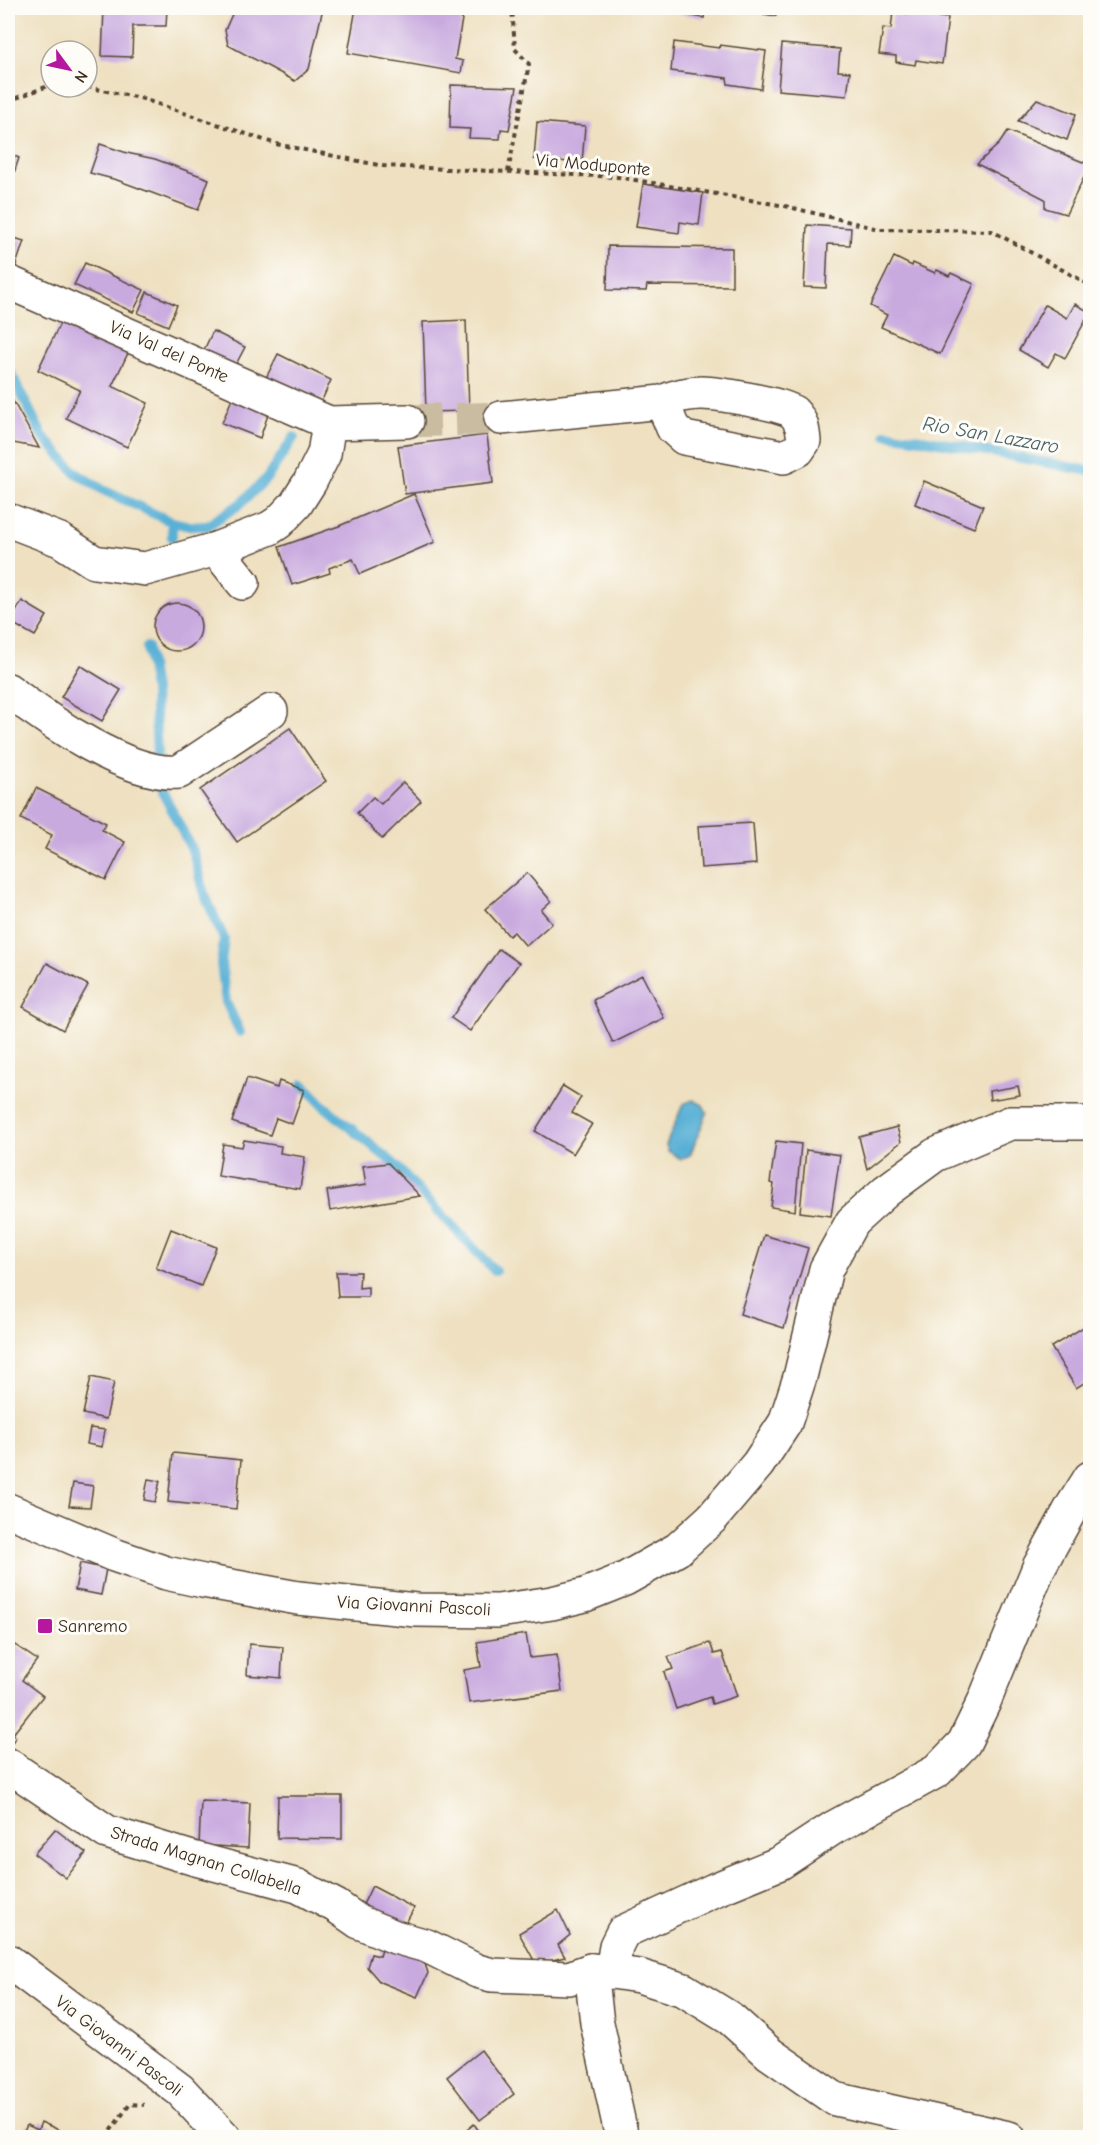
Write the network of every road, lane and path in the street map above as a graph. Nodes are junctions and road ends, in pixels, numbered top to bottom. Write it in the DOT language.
graph roads {
  1 [pos="512,8"];
  2 [pos="39,89"];
  3 [pos="99,89"];
  4 [pos="8,101"];
  5 [pos="508,172"];
  6 [pos="8,282"];
  7 [pos="1090,285"];
  8 [pos="662,402"];
  9 [pos="501,418"];
  10 [pos="407,421"];
  11 [pos="329,423"];
  12 [pos="8,520"];
  13 [pos="216,549"];
  14 [pos="243,583"];
  15 [pos="8,690"];
  16 [pos="271,711"];
  17 [pos="1090,1123"];
  18 [pos="1090,1478"];
  19 [pos="8,1510"];
  20 [pos="8,1765"];
  21 [pos="8,1961"];
  22 [pos="602,1971"];
  23 [pos="149,2105"];
  24 [pos="105,2138"];
  25 [pos="225,2138"];
  26 [pos="622,2138"];
  27 [pos="1009,2138"];
  1 -- 5 [label="path"];
  2 -- 4 [label="path"];
  3 -- 5 [label="path, Via Moduponte"];
  5 -- 7 [label="path, Via Moduponte"];
  6 -- 11 [label="street, Via Val del Ponte"];
  8 -- 9 [label="street"];
  10 -- 11 [label="street"];
  11 -- 13 [label="street"];
  12 -- 13 [label="street"];
  13 -- 14 [label="street"];
  15 -- 16 [label="street"];
  17 -- 19 [label="street, Via Giovanni Pascoli"];
  18 -- 22 [label="street"];
  20 -- 22 [label="street, Strada Magnan Collabella"];
  21 -- 25 [label="street, Via Giovanni Pascoli"];
  22 -- 26 [label="street"];
  22 -- 27 [label="street, Strada Magnan Collabella"];
  23 -- 24 [label="path"];
}
